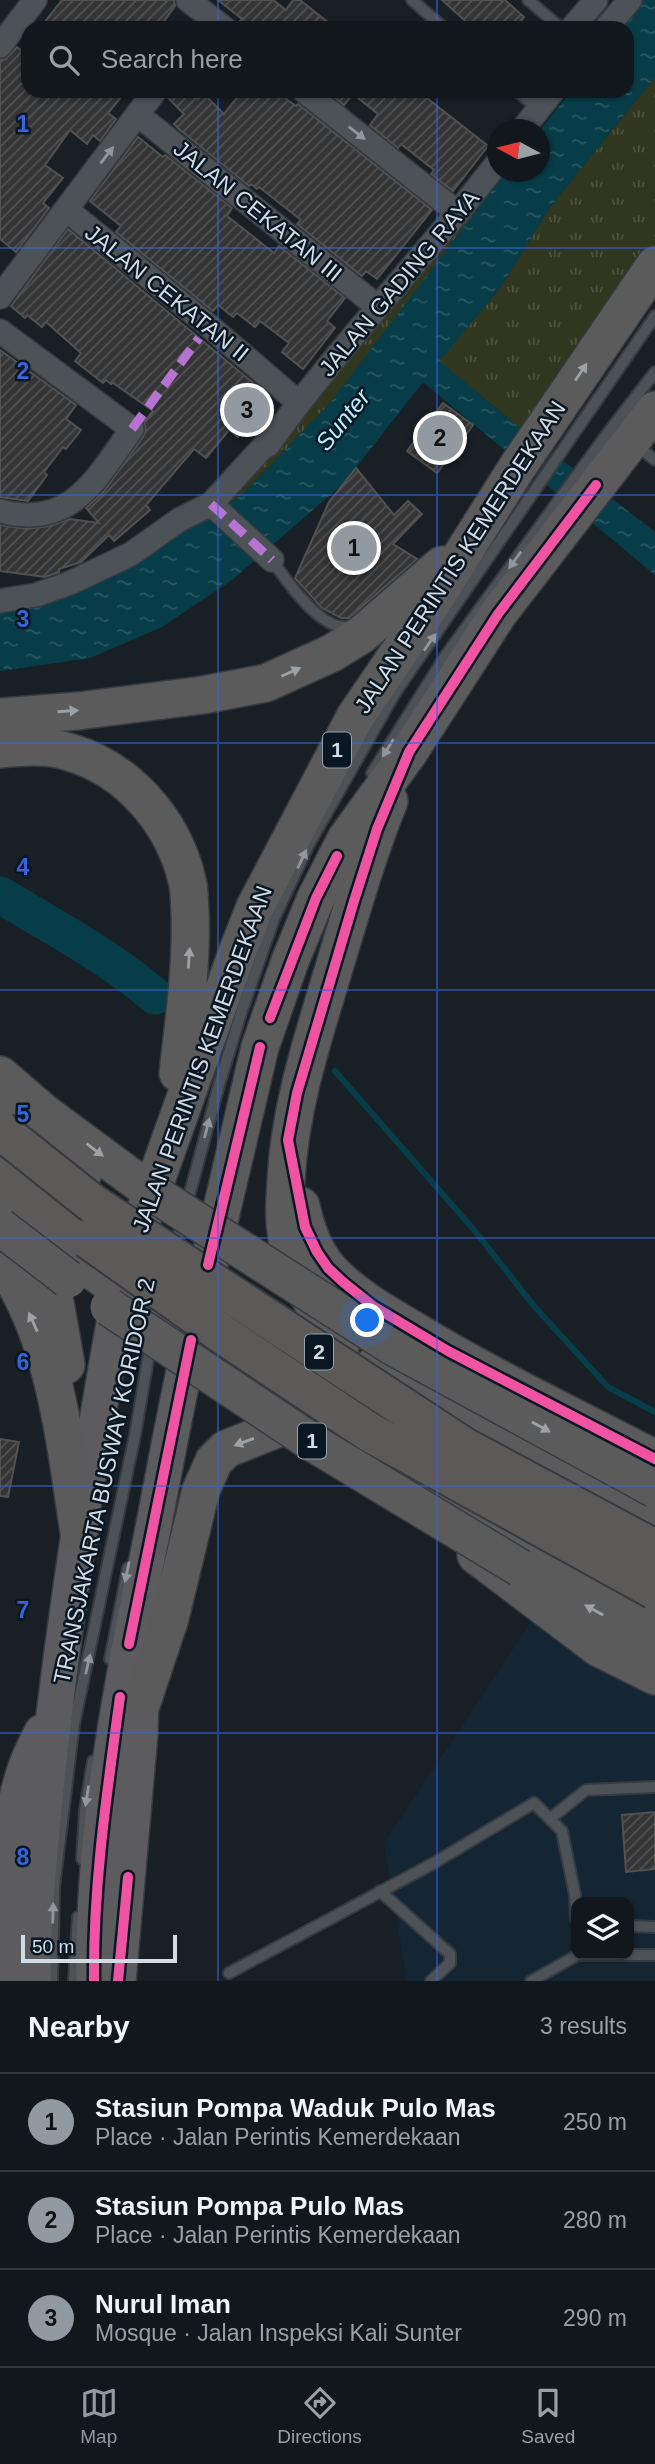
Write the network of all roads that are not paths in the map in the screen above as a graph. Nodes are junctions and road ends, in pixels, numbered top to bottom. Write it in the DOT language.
graph roads {
  1 [pos="35,0"];
  2 [pos="188,0"];
  3 [pos="412,0"];
  4 [pos="527,0"];
  5 [pos="596,0"];
  6 [pos="630,0"];
  7 [pos="208,21"];
  8 [pos="436,21"];
  9 [pos="552,21"];
  10 [pos="578,21"];
  11 [pos="612,21"];
  12 [pos="0,46"];
  13 [pos="150,98"];
  14 [pos="313,98"];
  15 [pos="546,98"];
  16 [pos="138,115"];
  17 [pos="530,119"];
  18 [pos="487,176"];
  19 [pos="66,210"];
  20 [pos="458,213"];
  21 [pos="655,265"];
  22 [pos="0,296"];
  23 [pos="378,307"];
  24 [pos="655,316"];
  25 [pos="0,331"];
  26 [pos="655,372"];
  27 [pos="299,403"];
  28 [pos="655,410"];
  29 [pos="552,442"];
  30 [pos="642,450"];
  31 [pos="527,478"];
  32 [pos="588,478"];
  33 [pos="214,506"];
  34 [pos="0,511"];
  35 [pos="561,513"];
  36 [pos="487,514"];
  37 [pos="269,557"];
  38 [pos="402,600"];
  39 [pos="0,601"];
  40 [pos="0,716"];
  41 [pos="0,749"];
  42 [pos="409,751"];
  43 [pos="367,781"];
  44 [pos="274,956"];
  45 [pos="234,1023"];
  46 [pos="0,1063"];
  47 [pos="0,1075"];
  48 [pos="0,1103"];
  49 [pos="43,1111"];
  50 [pos="0,1124"];
  51 [pos="288,1140"];
  52 [pos="3,1154"];
  53 [pos="66,1206"];
  54 [pos="205,1210"];
  55 [pos="5,1213"];
  56 [pos="0,1260"];
  57 [pos="170,1273"];
  58 [pos="114,1299"];
  59 [pos="340,1347"];
  60 [pos="307,1417"];
  61 [pos="66,1450"];
  62 [pos="655,1459"];
  63 [pos="390,1469"];
  64 [pos="655,1489"];
  65 [pos="434,1494"];
  66 [pos="655,1526"];
  67 [pos="79,1532"];
  68 [pos="655,1549"];
  69 [pos="473,1553"];
  70 [pos="131,1554"];
  71 [pos="655,1557"];
  72 [pos="655,1580"];
  73 [pos="655,1590"];
  74 [pos="655,1609"];
  75 [pos="655,1641"];
  76 [pos="129,1644"];
  77 [pos="107,1675"];
  78 [pos="655,1676"];
  79 [pos="142,1702"];
  80 [pos="94,1756"];
  81 [pos="655,1787"];
  82 [pos="551,1818"];
  83 [pos="81,1876"];
  84 [pos="380,1891"];
  85 [pos="575,1897"];
  86 [pos="79,1902"];
  87 [pos="634,1926"];
  88 [pos="655,1927"];
  89 [pos="634,1955"];
  90 [pos="655,1955"];
  91 [pos="571,1958"];
  92 [pos="229,1973"];
  93 [pos="11,1977"];
  94 [pos="439,1978"];
  95 [pos="52,1981"];
  96 [pos="74,1981"];
  97 [pos="94,1981"];
  98 [pos="118,1981"];
  99 [pos="531,1981"];
  1 -- 12 [label="street"];
  2 -- 7 [label="street"];
  3 -- 8 [label="lane"];
  4 -- 9 [label="lane"];
  5 -- 10 [label="street"];
  6 -- 11 [label="street"];
  13 -- 16 [label="street"];
  14 -- 20 [label="street, one-way"];
  15 -- 17 [label="street"];
  19 -- 16 [label="street, one-way"];
  16 -- 23 [label="street, JALAN CEKATAN III"];
  18 -- 20 [label="street, JALAN GADING RAYA"];
  19 -- 22 [label="street"];
  19 -- 27 [label="street, JALAN CEKATAN II"];
  20 -- 23 [label="street, JALAN GADING RAYA"];
  29 -- 21 [label="highway, JALAN PERINTIS KEMERDEKAAN / 1, one-way"];
  23 -- 27 [label="street, JALAN GADING RAYA"];
  24 -- 29 [label="lane"];
  25 -- 34 [label="street"];
  26 -- 32 [label="lane"];
  27 -- 33 [label="street, JALAN GADING RAYA"];
  28 -- 30 [label="highway, JALAN PERINTIS KEMERDEKAAN / 1"];
  29 -- 31 [label="highway, JALAN PERINTIS KEMERDEKAAN / 1"];
  30 -- 32 [label="highway, JALAN PERINTIS KEMERDEKAAN / 1"];
  31 -- 36 [label="highway, JALAN PERINTIS KEMERDEKAAN / 1"];
  45 -- 31 [label="lane, one-way"];
  32 -- 35 [label="highway, JALAN PERINTIS KEMERDEKAAN / 1"];
  33 -- 37 [label="street"];
  33 -- 39 [label="street, JALAN GADING RAYA"];
  35 -- 42 [label="highway, JALAN PERINTIS KEMERDEKAAN / 1"];
  35 -- 43 [label="lane, one-way"];
  36 -- 38 [label="highway"];
  36 -- 45 [label="highway, JALAN PERINTIS KEMERDEKAAN / 1"];
  37 -- 38 [label="lane"];
  40 -- 38 [label="highway, one-way"];
  45 -- 41 [label="highway, one-way"];
  42 -- 45 [label="highway, JALAN PERINTIS KEMERDEKAAN / 1"];
  42 -- 51 [label="highway"];
  44 -- 45 [label="lane"];
  45 -- 57 [label="highway, JALAN PERINTIS KEMERDEKAAN / 1"];
  45 -- 57 [label="highway, JALAN PERINTIS KEMERDEKAAN"];
  46 -- 49 [label="highway"];
  47 -- 49 [label="highway, 1"];
  48 -- 57 [label="highway, 1"];
  49 -- 57 [label="highway, 1, one-way"];
  50 -- 57 [label="lane"];
  51 -- 59 [label="highway"];
  51 -- 62 [label="highway"];
  52 -- 53 [label="lane"];
  52 -- 68 [label="highway, 2, bridge"];
  52 -- 73 [label="highway, 2, bridge"];
  54 -- 57 [label="lane, TRANSJAKARTA BUSWAY KORIDOR 2"];
  55 -- 58 [label="highway, 1, bridge"];
  55 -- 61 [label="highway"];
  61 -- 56 [label="highway, one-way"];
  57 -- 58 [label="highway, 1"];
  57 -- 59 [label="highway, 1"];
  57 -- 60 [label="highway, 1"];
  57 -- 64 [label="highway, 1, one-way, bridge"];
  57 -- 71 [label="lane"];
  57 -- 72 [label="lane"];
  57 -- 76 [label="main road"];
  95 -- 57 [label="lane, TRANSJAKARTA BUSWAY KORIDOR 2, one-way"];
  58 -- 67 [label="main road"];
  75 -- 58 [label="highway, 1, one-way, bridge"];
  59 -- 66 [label="highway, 1"];
  60 -- 63 [label="highway, 1"];
  60 -- 79 [label="highway, one-way"];
  61 -- 67 [label="highway"];
  63 -- 65 [label="highway, 1"];
  63 -- 69 [label="highway"];
  65 -- 69 [label="highway"];
  65 -- 74 [label="highway, 1"];
  67 -- 93 [label="main road"];
  69 -- 78 [label="highway"];
  70 -- 77 [label="lane, TRANSJAKARTA BUSWAY KORIDOR 2, one-way"];
  76 -- 79 [label="main road"];
  76 -- 97 [label="main road"];
  79 -- 98 [label="main road"];
  80 -- 83 [label="lane, one-way"];
  81 -- 82 [label="lane"];
  82 -- 84 [label="lane"];
  82 -- 85 [label="lane"];
  84 -- 92 [label="lane"];
  84 -- 94 [label="lane"];
  86 -- 96 [label="lane"];
  87 -- 88 [label="lane"];
  89 -- 90 [label="lane"];
  91 -- 99 [label="lane"];
}
